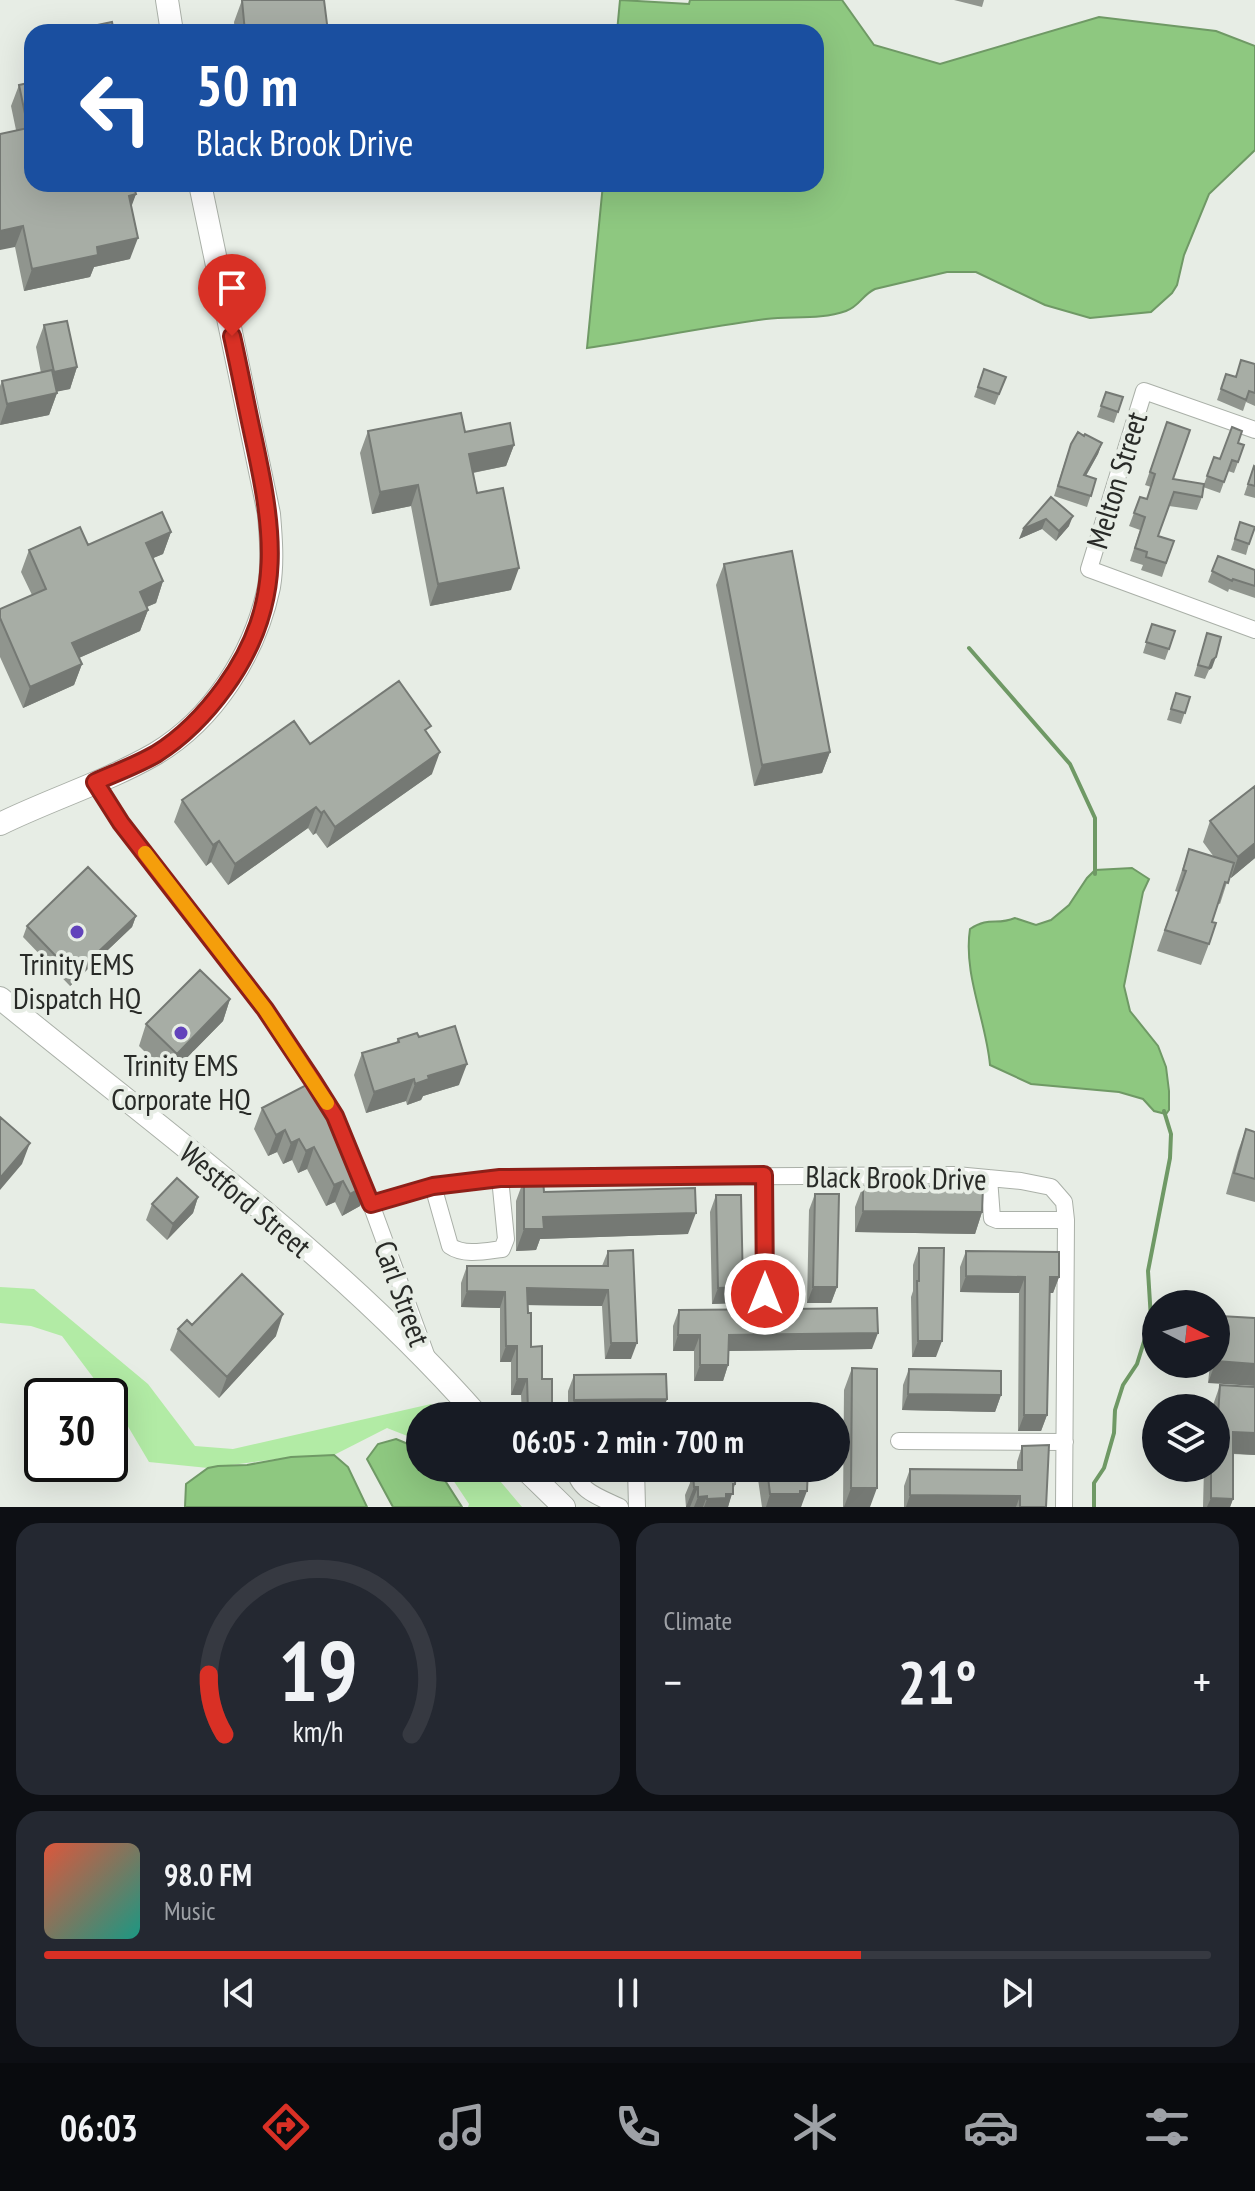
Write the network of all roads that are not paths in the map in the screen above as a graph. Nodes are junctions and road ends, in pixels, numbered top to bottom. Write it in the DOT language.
graph roads {
  1 [pos="167,0"];
  2 [pos="171,24"];
  3 [pos="202,192"];
  4 [pos="1255,430"];
  5 [pos="1255,630"];
  6 [pos="95,782"];
  7 [pos="0,824"];
  8 [pos="0,998"];
  9 [pos="764,1175"];
  10 [pos="500,1178"];
  11 [pos="989,1178"];
  12 [pos="433,1186"];
  13 [pos="371,1204"];
  14 [pos="1066,1220"];
  15 [pos="765,1294"];
  16 [pos="428,1361"];
  17 [pos="465,1402"];
  18 [pos="899,1441"];
  19 [pos="1065,1442"];
  20 [pos="538,1482"];
  21 [pos="578,1482"];
  22 [pos="636,1482"];
  23 [pos="564,1507"];
  24 [pos="620,1507"];
  25 [pos="637,1507"];
  26 [pos="1064,1507"];
  1 -- 2 [label="street"];
  3 -- 6 [label="street"];
  4 -- 5 [label="street, Melton Street"];
  6 -- 7 [label="street"];
  6 -- 13 [label="street, Carl Street"];
  8 -- 16 [label="street, Westford Street"];
  9 -- 10 [label="street, Black Brook Drive"];
  9 -- 11 [label="street, Black Brook Drive"];
  9 -- 15 [label="street"];
  10 -- 12 [label="street, Black Brook Drive"];
  10 -- 12 [label="street"];
  11 -- 14 [label="street, Black Brook Drive"];
  11 -- 14 [label="street"];
  12 -- 13 [label="street, Black Brook Drive"];
  13 -- 16 [label="street, Carl Street"];
  14 -- 19 [label="street, Black Brook Drive"];
  16 -- 17 [label="street, Westford Street"];
  18 -- 19 [label="street"];
  19 -- 26 [label="street, Black Brook Drive"];
  20 -- 23 [label="street"];
  21 -- 24 [label="street"];
  22 -- 25 [label="street"];
}
